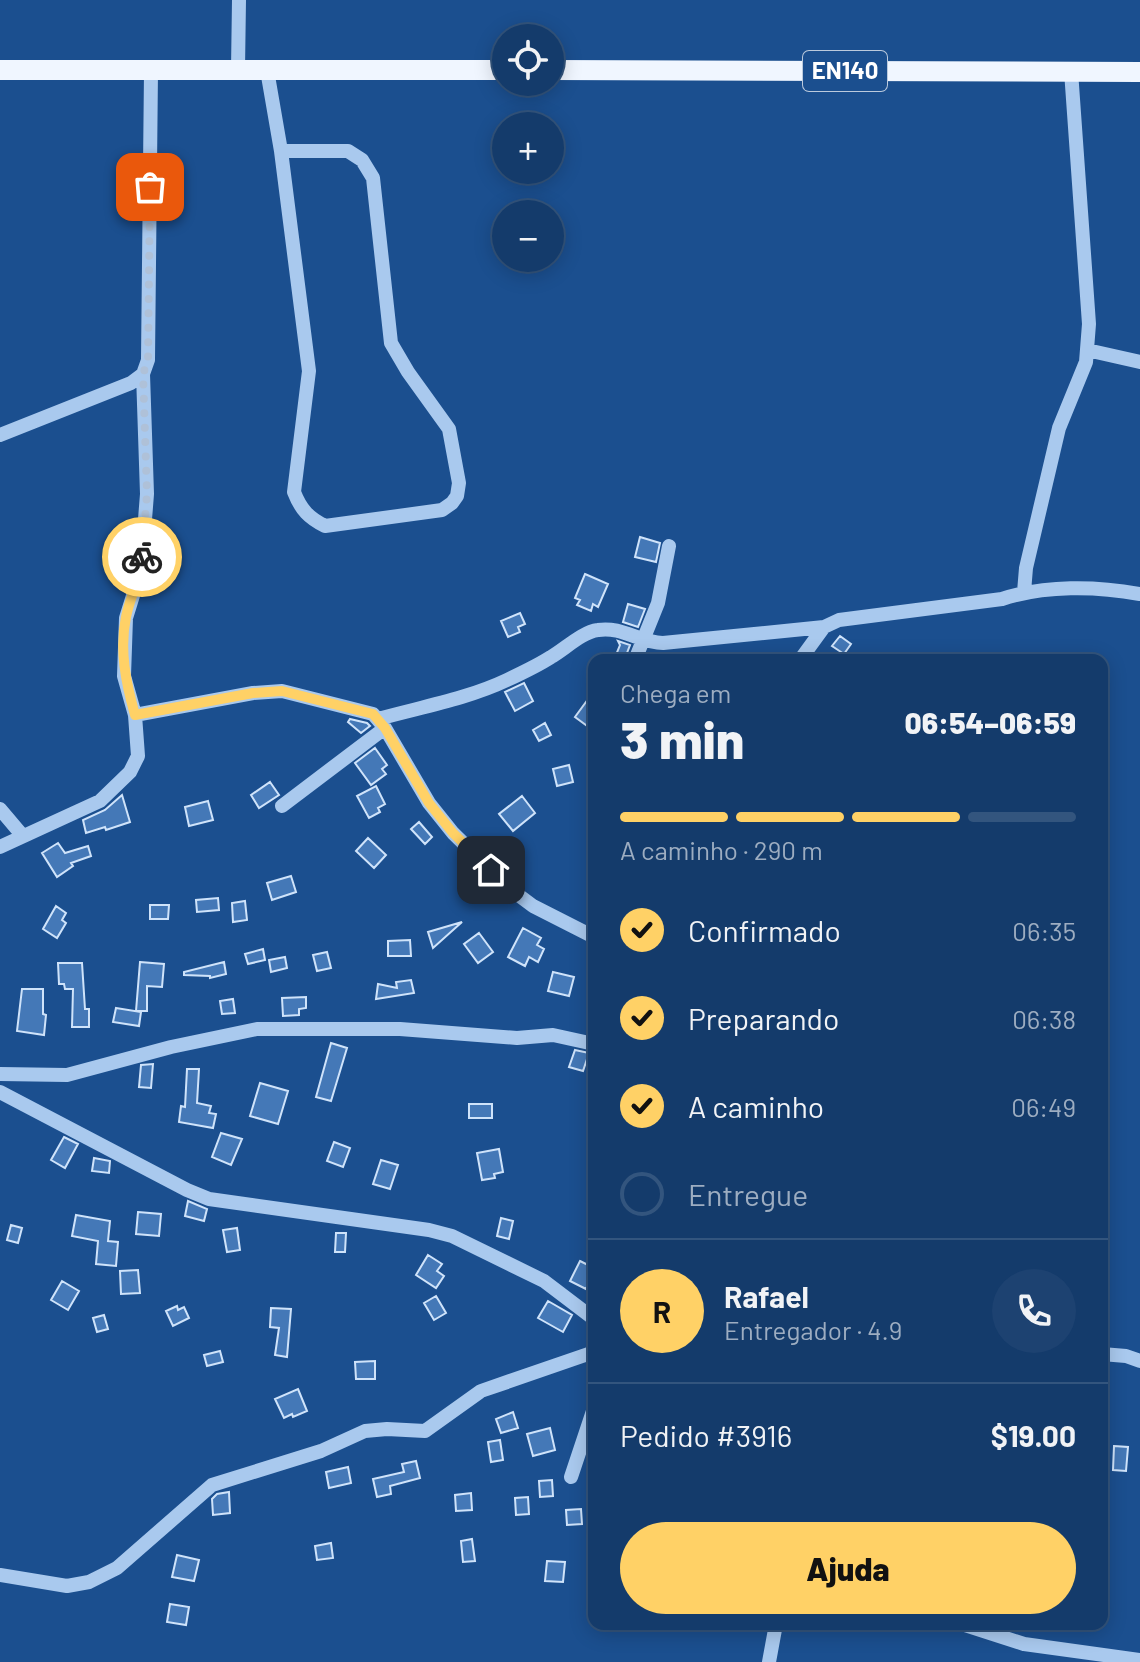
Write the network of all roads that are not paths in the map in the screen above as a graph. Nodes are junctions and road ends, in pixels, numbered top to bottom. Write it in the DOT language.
graph roads {
  1 [pos="239,0"];
  2 [pos="238,69"];
  3 [pos="0,70"];
  4 [pos="267,70"];
  5 [pos="492,70"];
  6 [pos="564,70"];
  7 [pos="151,71"];
  8 [pos="1071,71"];
  9 [pos="1140,72"];
  10 [pos="281,151"];
  11 [pos="1087,350"];
  12 [pos="1140,362"];
  13 [pos="143,374"];
  14 [pos="0,435"];
  15 [pos="669,546"];
  16 [pos="1024,592"];
  17 [pos="1140,594"];
  18 [pos="824,627"];
  19 [pos="645,641"];
  20 [pos="638,654"];
  21 [pos="804,654"];
  22 [pos="135,715"];
  23 [pos="381,723"];
  24 [pos="282,806"];
  25 [pos="0,809"];
  26 [pos="22,835"];
  27 [pos="0,847"];
  28 [pos="588,934"];
  29 [pos="588,1043"];
  30 [pos="0,1074"];
  31 [pos="0,1092"];
  32 [pos="588,1314"];
  33 [pos="588,1354"];
  34 [pos="1108,1354"];
  35 [pos="1140,1361"];
  36 [pos="588,1426"];
  37 [pos="571,1477"];
  38 [pos="0,1575"];
  39 [pos="775,1630"];
  40 [pos="981,1630"];
  41 [pos="1140,1660"];
  42 [pos="769,1662"];
  1 -- 2 [label="street"];
  2 -- 4 [label="main road"];
  2 -- 7 [label="main road"];
  3 -- 7 [label="main road"];
  4 -- 5 [label="main road"];
  4 -- 10 [label="street"];
  6 -- 8 [label="main road, EN140"];
  7 -- 13 [label="street"];
  8 -- 9 [label="main road, EN140"];
  8 -- 11 [label="street"];
  10 -- 10 [label="street"];
  11 -- 12 [label="street"];
  11 -- 16 [label="street"];
  13 -- 14 [label="street"];
  13 -- 22 [label="street"];
  15 -- 19 [label="street"];
  16 -- 17 [label="street"];
  16 -- 18 [label="street"];
  18 -- 19 [label="street"];
  18 -- 21 [label="street"];
  19 -- 20 [label="street"];
  19 -- 23 [label="street"];
  22 -- 23 [label="street"];
  22 -- 26 [label="street"];
  23 -- 24 [label="street"];
  23 -- 28 [label="street"];
  25 -- 26 [label="street"];
  26 -- 27 [label="street"];
  29 -- 30 [label="street"];
  31 -- 32 [label="street"];
  33 -- 38 [label="street"];
  34 -- 35 [label="street"];
  36 -- 37 [label="street"];
  39 -- 42 [label="street"];
  40 -- 41 [label="street"];
}
